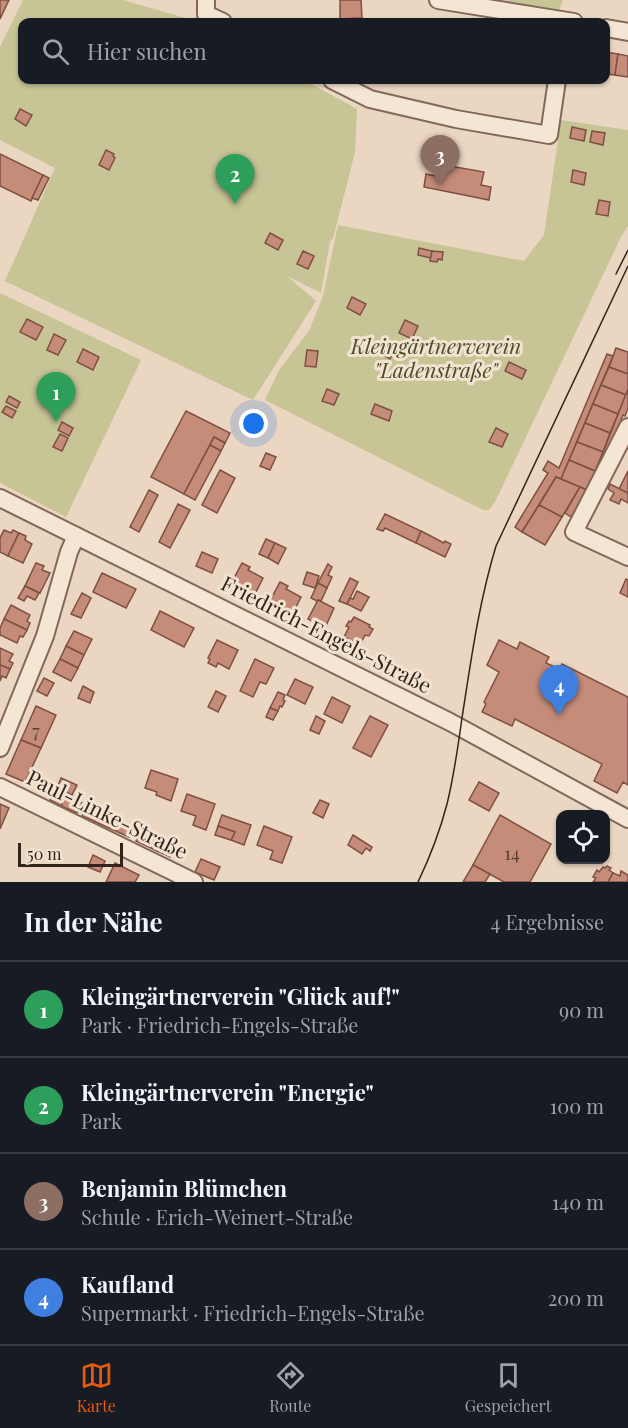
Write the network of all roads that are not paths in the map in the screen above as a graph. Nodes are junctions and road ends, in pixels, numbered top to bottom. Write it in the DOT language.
graph roads {
  1 [pos="438,0"];
  2 [pos="206,7"];
  3 [pos="218,18"];
  4 [pos="544,18"];
  5 [pos="610,29"];
  6 [pos="628,32"];
  7 [pos="340,84"];
  8 [pos="556,84"];
  9 [pos="628,428"];
  10 [pos="0,498"];
  11 [pos="76,536"];
  12 [pos="628,557"];
  13 [pos="0,748"];
  14 [pos="0,788"];
  15 [pos="628,819"];
  16 [pos="194,882"];
  1 -- 4 [label="street"];
  2 -- 3 [label="street"];
  5 -- 6 [label="street"];
  7 -- 8 [label="street"];
  9 -- 12 [label="street"];
  10 -- 11 [label="street, Friedrich-Engels-Straße"];
  11 -- 13 [label="street"];
  11 -- 15 [label="street, Friedrich-Engels-Straße"];
  14 -- 16 [label="street, Paul-Linke-Straße"];
}
